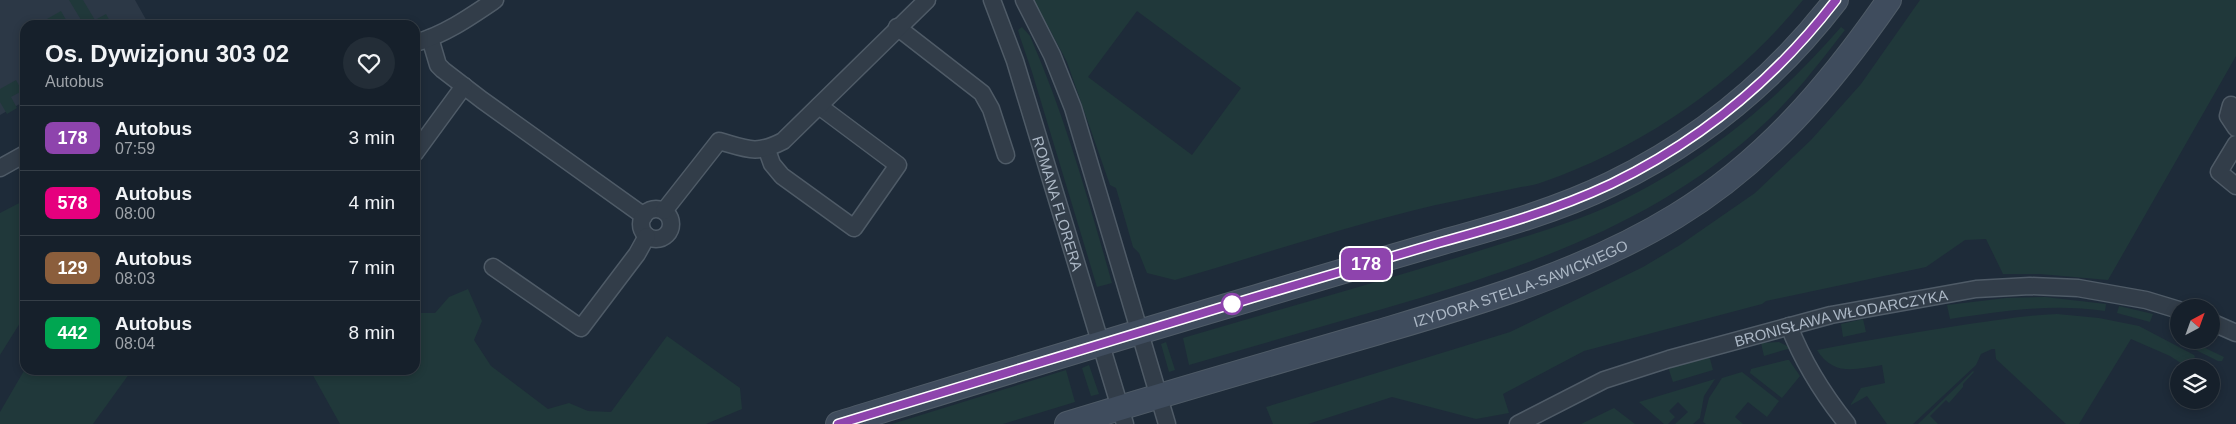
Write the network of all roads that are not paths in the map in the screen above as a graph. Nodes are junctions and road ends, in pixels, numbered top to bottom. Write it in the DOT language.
graph roads {
  1 [pos="495,0"];
  2 [pos="927,0"];
  3 [pos="992,0"];
  4 [pos="1024,0"];
  5 [pos="1836,0"];
  6 [pos="1889,0"];
  7 [pos="897,27"];
  8 [pos="423,40"];
  9 [pos="464,86"];
  10 [pos="2231,105"];
  11 [pos="819,106"];
  12 [pos="2236,128"];
  13 [pos="2236,144"];
  14 [pos="420,146"];
  15 [pos="766,150"];
  16 [pos="1006,155"];
  17 [pos="20,157"];
  18 [pos="0,168"];
  19 [pos="2236,186"];
  20 [pos="664,211"];
  21 [pos="644,216"];
  22 [pos="647,236"];
  23 [pos="493,267"];
  24 [pos="2170,307"];
  25 [pos="1789,326"];
  26 [pos="2220,326"];
  27 [pos="1140,332"];
  28 [pos="2236,332"];
  29 [pos="1101,344"];
  30 [pos="1159,396"];
  31 [pos="1123,416"];
  32 [pos="838,424"];
  33 [pos="1067,424"];
  34 [pos="1167,424"];
  35 [pos="1518,424"];
  36 [pos="1847,424"];
  1 -- 8 [label="street"];
  2 -- 7 [label="street"];
  3 -- 29 [label="street, ROMANA FLORERA"];
  4 -- 27 [label="street"];
  5 -- 27 [label="main road"];
  6 -- 30 [label="main road, IZYDORA STELLA-SAWICKIEGO"];
  7 -- 11 [label="street"];
  7 -- 16 [label="street"];
  8 -- 9 [label="street"];
  9 -- 14 [label="street"];
  9 -- 21 [label="street"];
  10 -- 12 [label="street"];
  11 -- 15 [label="street"];
  11 -- 15 [label="street"];
  13 -- 19 [label="street"];
  15 -- 20 [label="street"];
  17 -- 18 [label="street"];
  20 -- 21 [label="street"];
  20 -- 22 [label="street"];
  21 -- 22 [label="street"];
  22 -- 23 [label="street"];
  24 -- 25 [label="street, BRONISŁAWA WŁODARCZYKA"];
  25 -- 35 [label="street, BRONISŁAWA WŁODARCZYKA"];
  25 -- 36 [label="street"];
  26 -- 28 [label="street"];
  27 -- 29 [label="main road"];
  27 -- 30 [label="street"];
  29 -- 31 [label="street, ROMANA FLORERA"];
  29 -- 32 [label="main road"];
  30 -- 31 [label="main road, IZYDORA STELLA-SAWICKIEGO"];
  30 -- 34 [label="street"];
  31 -- 33 [label="main road, IZYDORA STELLA-SAWICKIEGO"];
}
